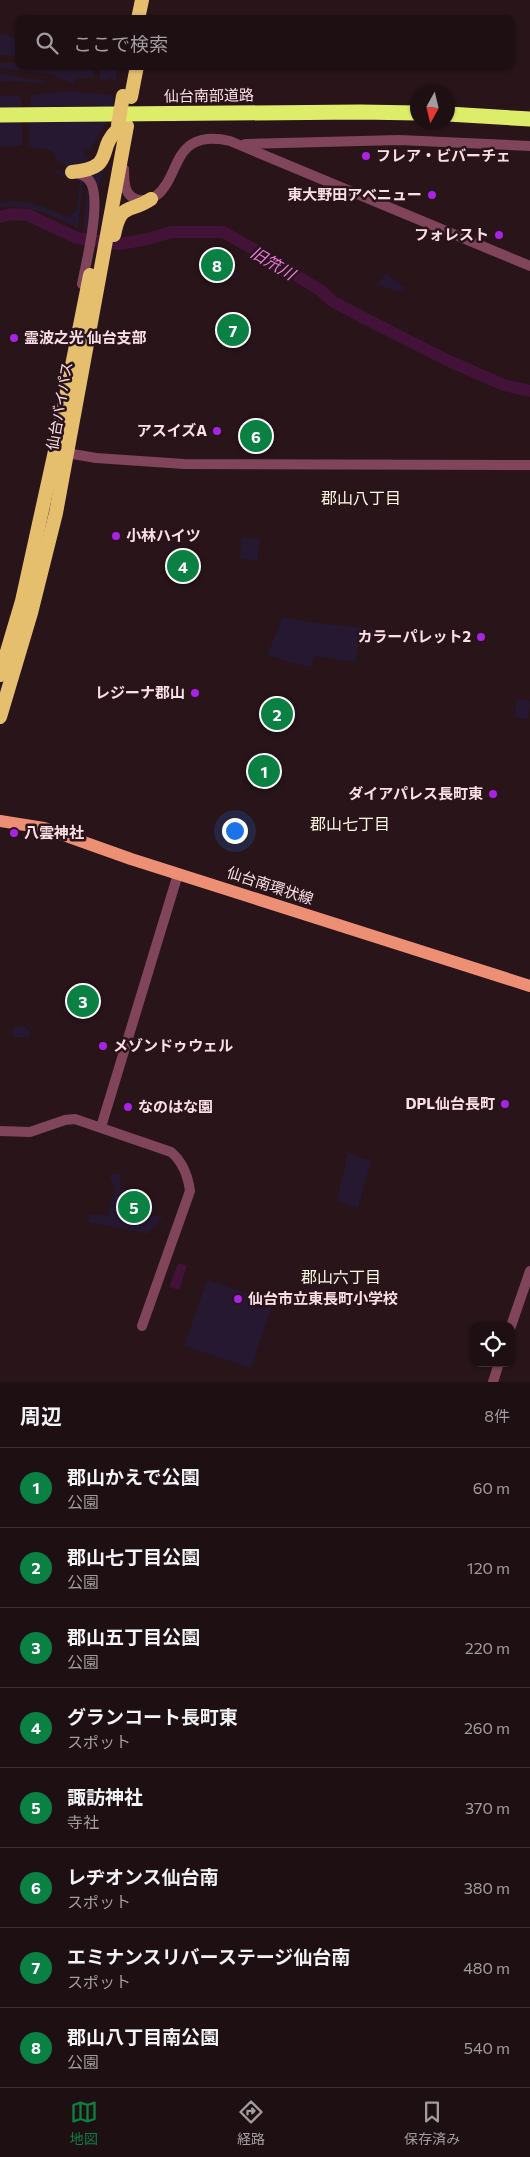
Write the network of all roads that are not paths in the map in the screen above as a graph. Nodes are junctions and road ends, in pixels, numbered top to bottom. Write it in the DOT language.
graph roads {
  1 [pos="142,0"];
  2 [pos="149,0"];
  3 [pos="139,15"];
  4 [pos="147,15"];
  5 [pos="129,70"];
  6 [pos="136,70"];
  7 [pos="128,90"];
  8 [pos="410,113"];
  9 [pos="455,114"];
  10 [pos="0,115"];
  11 [pos="530,119"];
  12 [pos="122,128"];
  13 [pos="241,144"];
  14 [pos="530,146"];
  15 [pos="72,172"];
  16 [pos="151,199"];
  17 [pos="104,224"];
  18 [pos="530,266"];
  19 [pos="95,272"];
  20 [pos="61,452"];
  21 [pos="530,465"];
  22 [pos="0,674"];
  23 [pos="0,717"];
  24 [pos="0,821"];
  25 [pos="178,874"];
  26 [pos="530,986"];
  27 [pos="102,1127"];
  28 [pos="0,1131"];
  29 [pos="530,1271"];
  30 [pos="512,1322"];
  31 [pos="142,1326"];
  32 [pos="498,1367"];
  33 [pos="493,1382"];
  1 -- 3 [label="highway"];
  2 -- 4 [label="highway"];
  5 -- 7 [label="highway"];
  6 -- 7 [label="highway"];
  7 -- 12 [label="highway, bridge"];
  8 -- 10 [label="highway, 仙台南部道路"];
  9 -- 11 [label="highway"];
  12 -- 15 [label="highway"];
  12 -- 16 [label="street"];
  12 -- 17 [label="highway"];
  13 -- 14 [label="street"];
  13 -- 16 [label="street"];
  13 -- 18 [label="street"];
  15 -- 17 [label="street"];
  16 -- 17 [label="highway"];
  17 -- 19 [label="highway"];
  17 -- 19 [label="street"];
  19 -- 20 [label="highway, 仙台バイパス"];
  19 -- 20 [label="highway, 仙台バイパス"];
  20 -- 21 [label="street"];
  20 -- 22 [label="highway, 仙台バイパス"];
  20 -- 23 [label="highway, 仙台バイパス"];
  24 -- 25 [label="main road, 仙台南環状線"];
  25 -- 26 [label="main road, 仙台南環状線"];
  25 -- 27 [label="street"];
  27 -- 28 [label="street"];
  27 -- 31 [label="street"];
  29 -- 30 [label="street"];
  32 -- 33 [label="street"];
}
